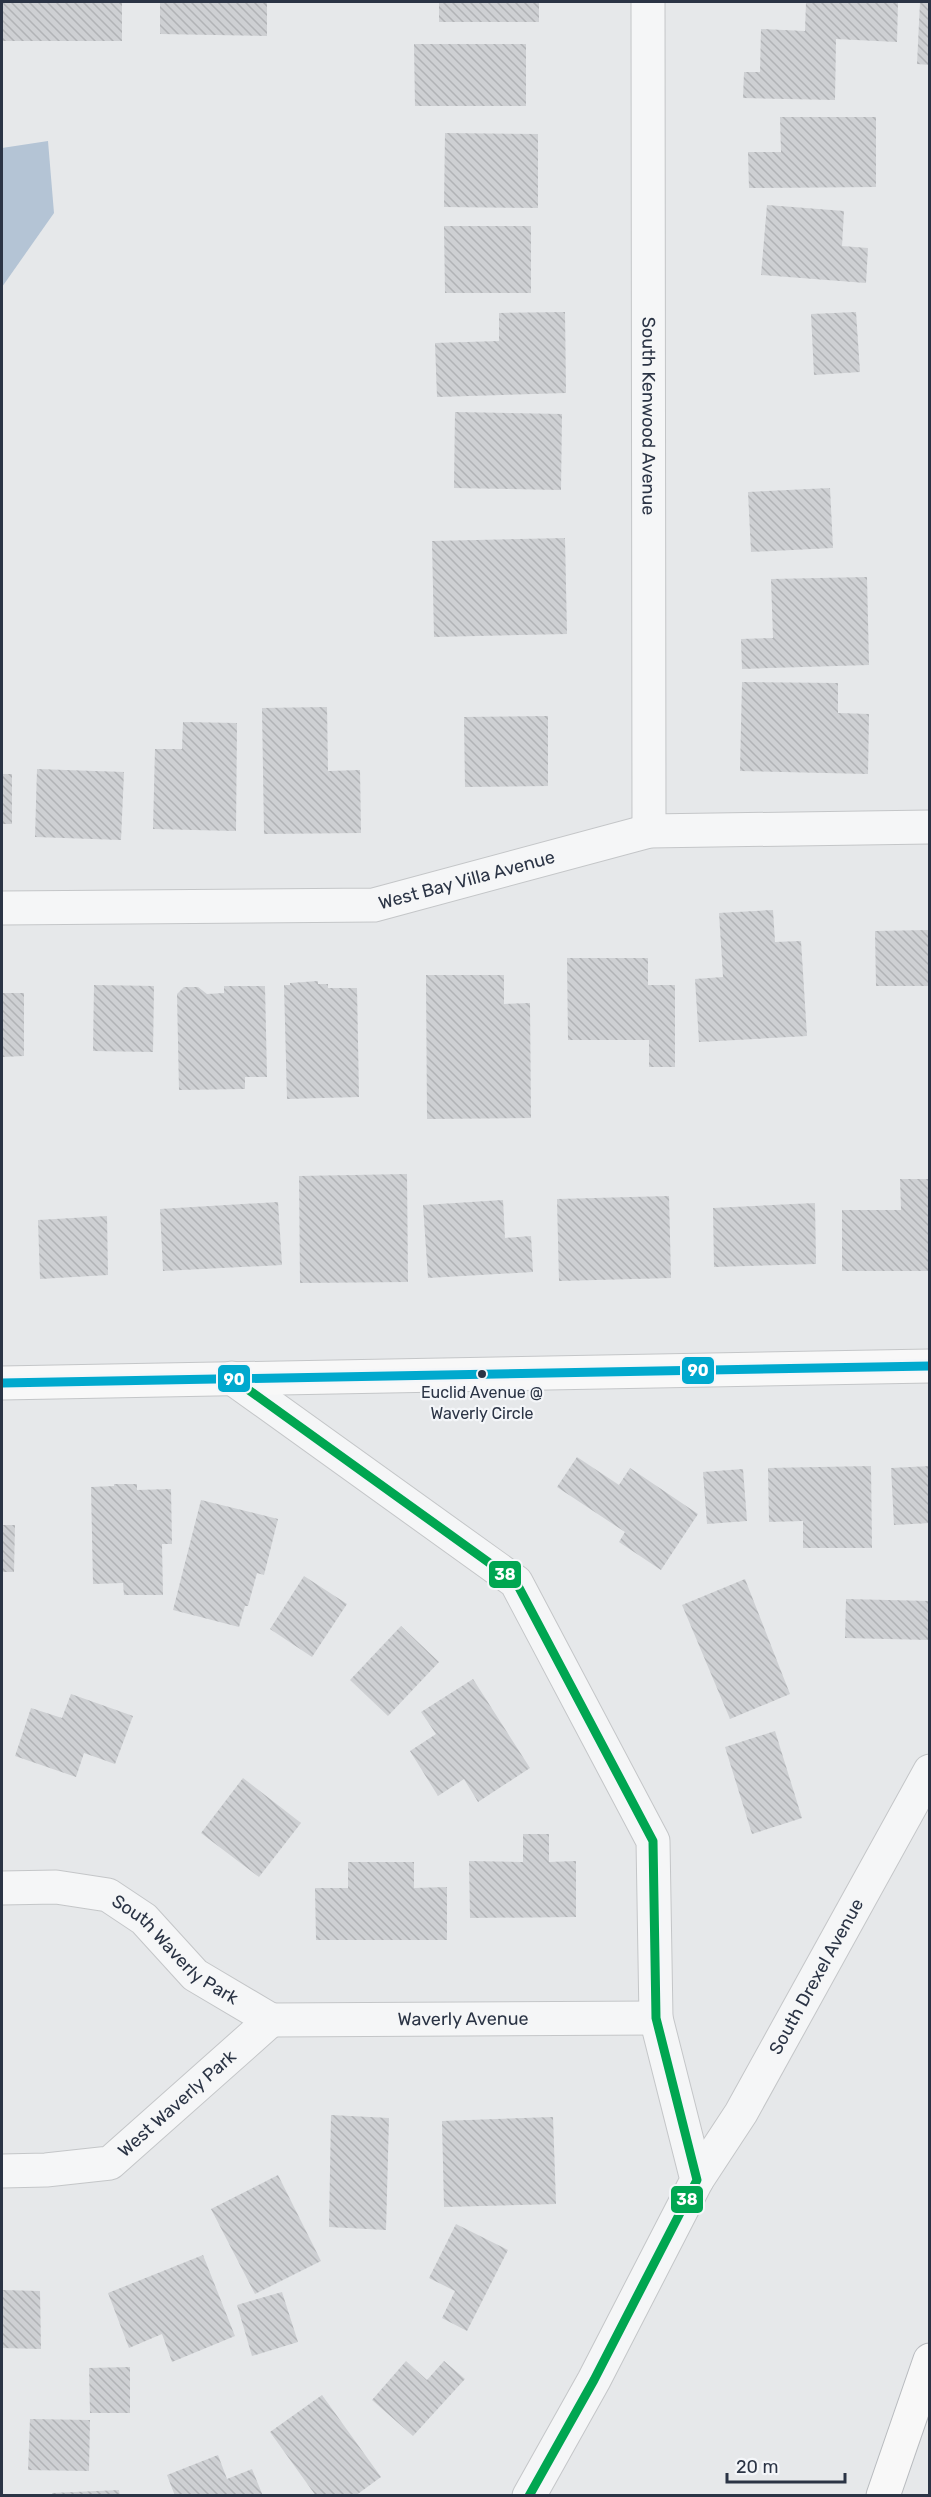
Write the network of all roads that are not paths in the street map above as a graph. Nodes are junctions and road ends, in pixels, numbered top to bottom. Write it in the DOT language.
graph roads {
  1 [pos="648,2"];
  2 [pos="930,827"];
  3 [pos="649,831"];
  4 [pos="2,908"];
  5 [pos="930,1366"];
  6 [pos="232,1378"];
  7 [pos="2,1383"];
  8 [pos="930,1771"];
  9 [pos="2,1888"];
  10 [pos="656,2018"];
  11 [pos="271,2020"];
  12 [pos="2,2171"];
  13 [pos="696,2180"];
  14 [pos="930,2360"];
  15 [pos="534,2486"];
  16 [pos="509,2496"];
  17 [pos="883,2496"];
  1 -- 3 [label="street, South Kenwood Avenue"];
  2 -- 3 [label="street, West Bay Villa Avenue"];
  3 -- 4 [label="street, West Bay Villa Avenue"];
  5 -- 6 [label="main road"];
  6 -- 7 [label="main road"];
  6 -- 10 [label="street"];
  8 -- 13 [label="street, South Drexel Avenue"];
  9 -- 11 [label="street, South Waverly Park"];
  10 -- 11 [label="street, Waverly Avenue"];
  10 -- 13 [label="street"];
  11 -- 12 [label="street, West Waverly Park"];
  13 -- 15 [label="street, South Drexel Avenue"];
  14 -- 17 [label="main road"];
  15 -- 16 [label="street"];
}
